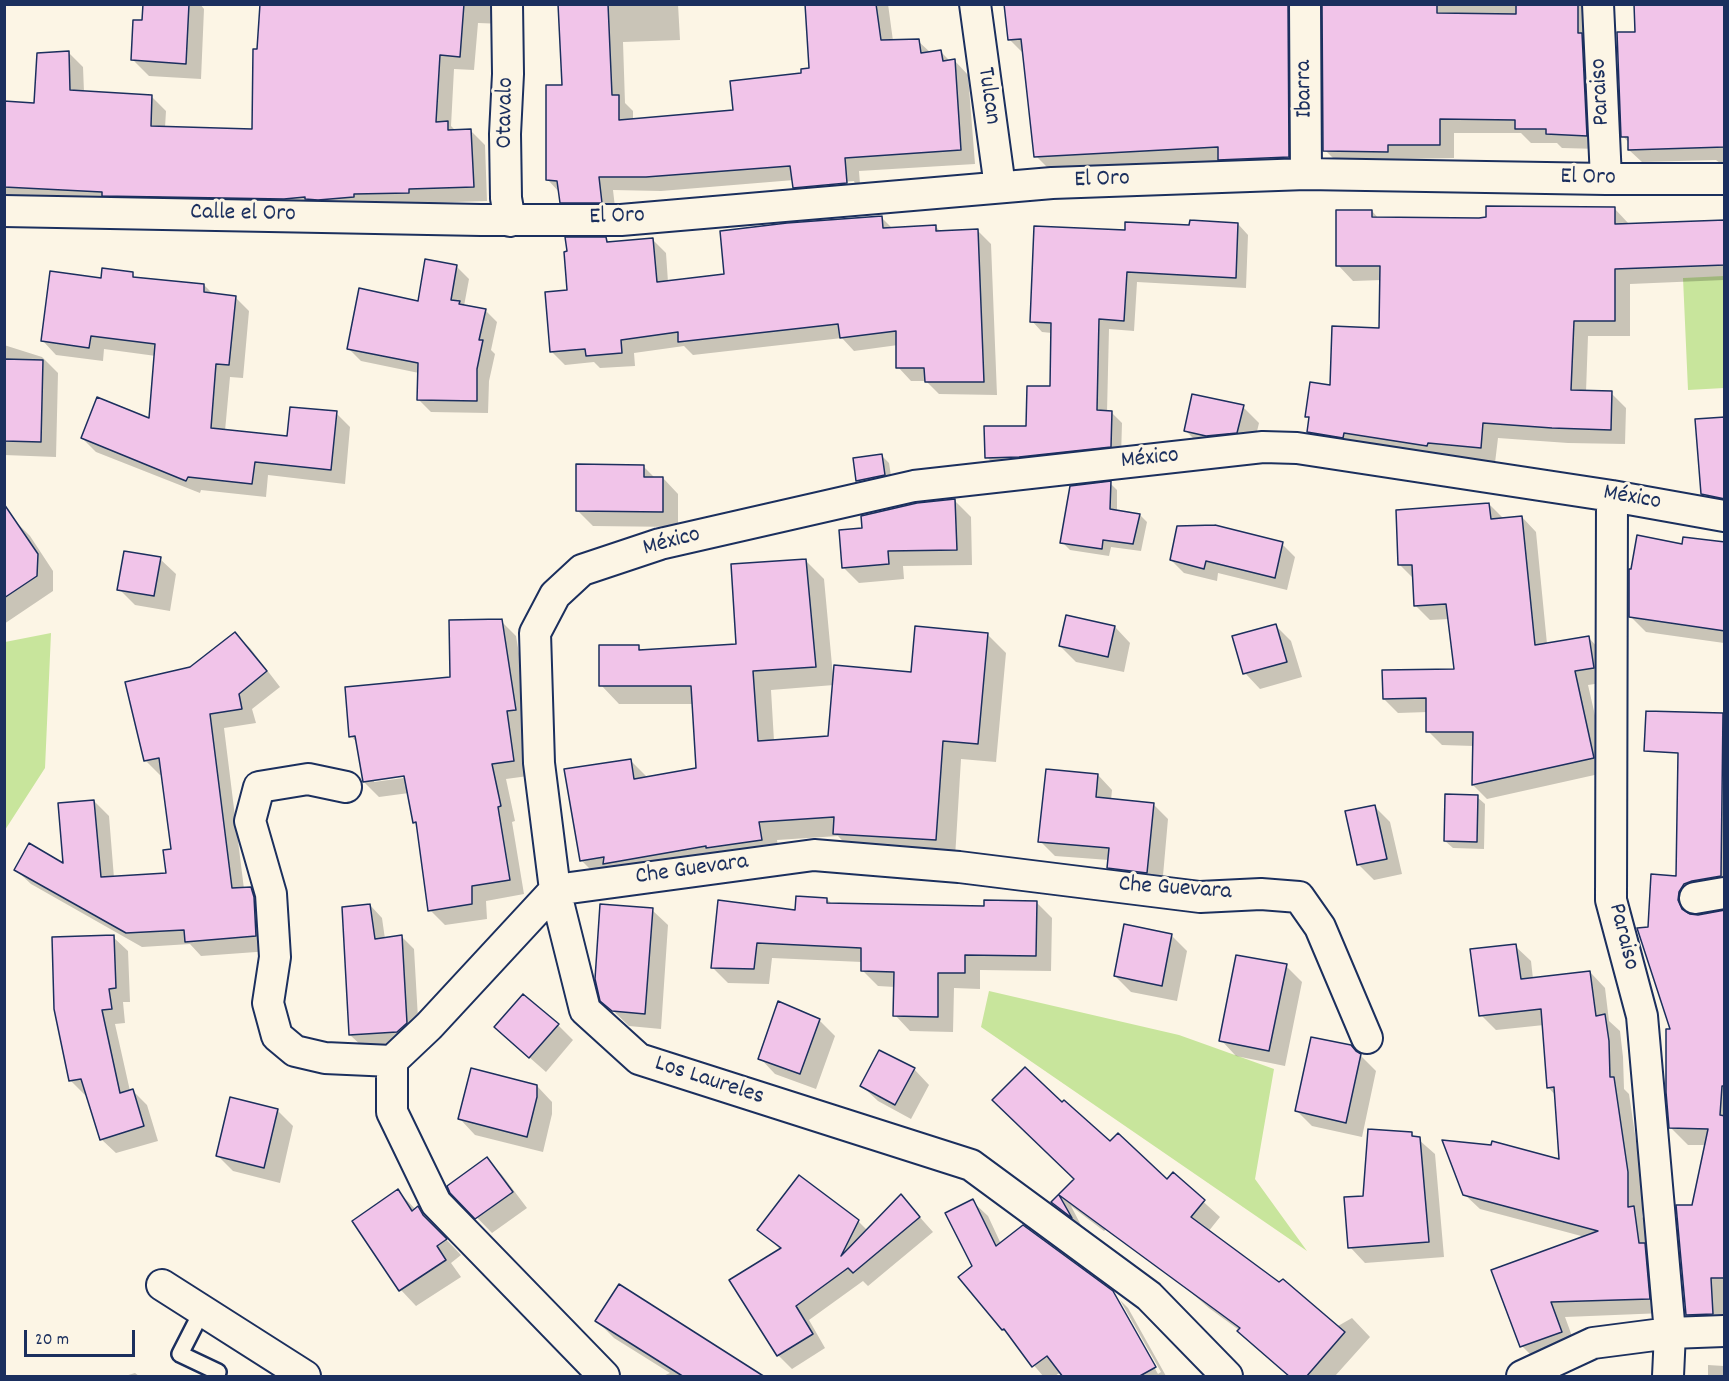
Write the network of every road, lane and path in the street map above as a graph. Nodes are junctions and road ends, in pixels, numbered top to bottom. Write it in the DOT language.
graph roads {
  1 [pos="507,4"];
  2 [pos="975,4"];
  3 [pos="1305,4"];
  4 [pos="1598,4"];
  5 [pos="1306,174"];
  6 [pos="1606,179"];
  7 [pos="1725,179"];
  8 [pos="1000,187"];
  9 [pos="4,211"];
  10 [pos="481,220"];
  11 [pos="510,220"];
  12 [pos="1612,496"];
  13 [pos="1725,516"];
  14 [pos="582,570"];
  15 [pos="346,787"];
  16 [pos="555,890"];
  17 [pos="1725,893"];
  18 [pos="1695,898"];
  19 [pos="1367,1038"];
  20 [pos="392,1061"];
  21 [pos="162,1284"];
  22 [pos="202,1311"];
  23 [pos="1725,1330"];
  24 [pos="1670,1333"];
  25 [pos="218,1372"];
  26 [pos="305,1377"];
  27 [pos="604,1377"];
  28 [pos="1227,1377"];
  29 [pos="1522,1377"];
  30 [pos="1668,1377"];
  1 -- 11 [label="street, Otavalo"];
  2 -- 8 [label="street, Tulcan"];
  3 -- 5 [label="street, Ibarra"];
  4 -- 6 [label="street, Paraiso"];
  5 -- 6 [label="street, El Oro"];
  5 -- 8 [label="street, El Oro"];
  6 -- 7 [label="street, El Oro"];
  8 -- 11 [label="street, El Oro"];
  9 -- 10 [label="street, Calle el Oro"];
  10 -- 11 [label="street, El Oro"];
  12 -- 13 [label="street, México"];
  12 -- 14 [label="street, México"];
  12 -- 24 [label="street, Paraiso"];
  14 -- 16 [label="street, Los Laureles"];
  15 -- 20 [label="street"];
  16 -- 19 [label="street, Che Guevara"];
  16 -- 20 [label="street"];
  16 -- 28 [label="street, Los Laureles"];
  17 -- 18 [label="street"];
  20 -- 27 [label="street"];
  21 -- 22 [label="street"];
  22 -- 25 [label="lane"];
  22 -- 26 [label="street"];
  23 -- 24 [label="street"];
  24 -- 29 [label="street"];
  24 -- 30 [label="street, Paraiso"];
}
